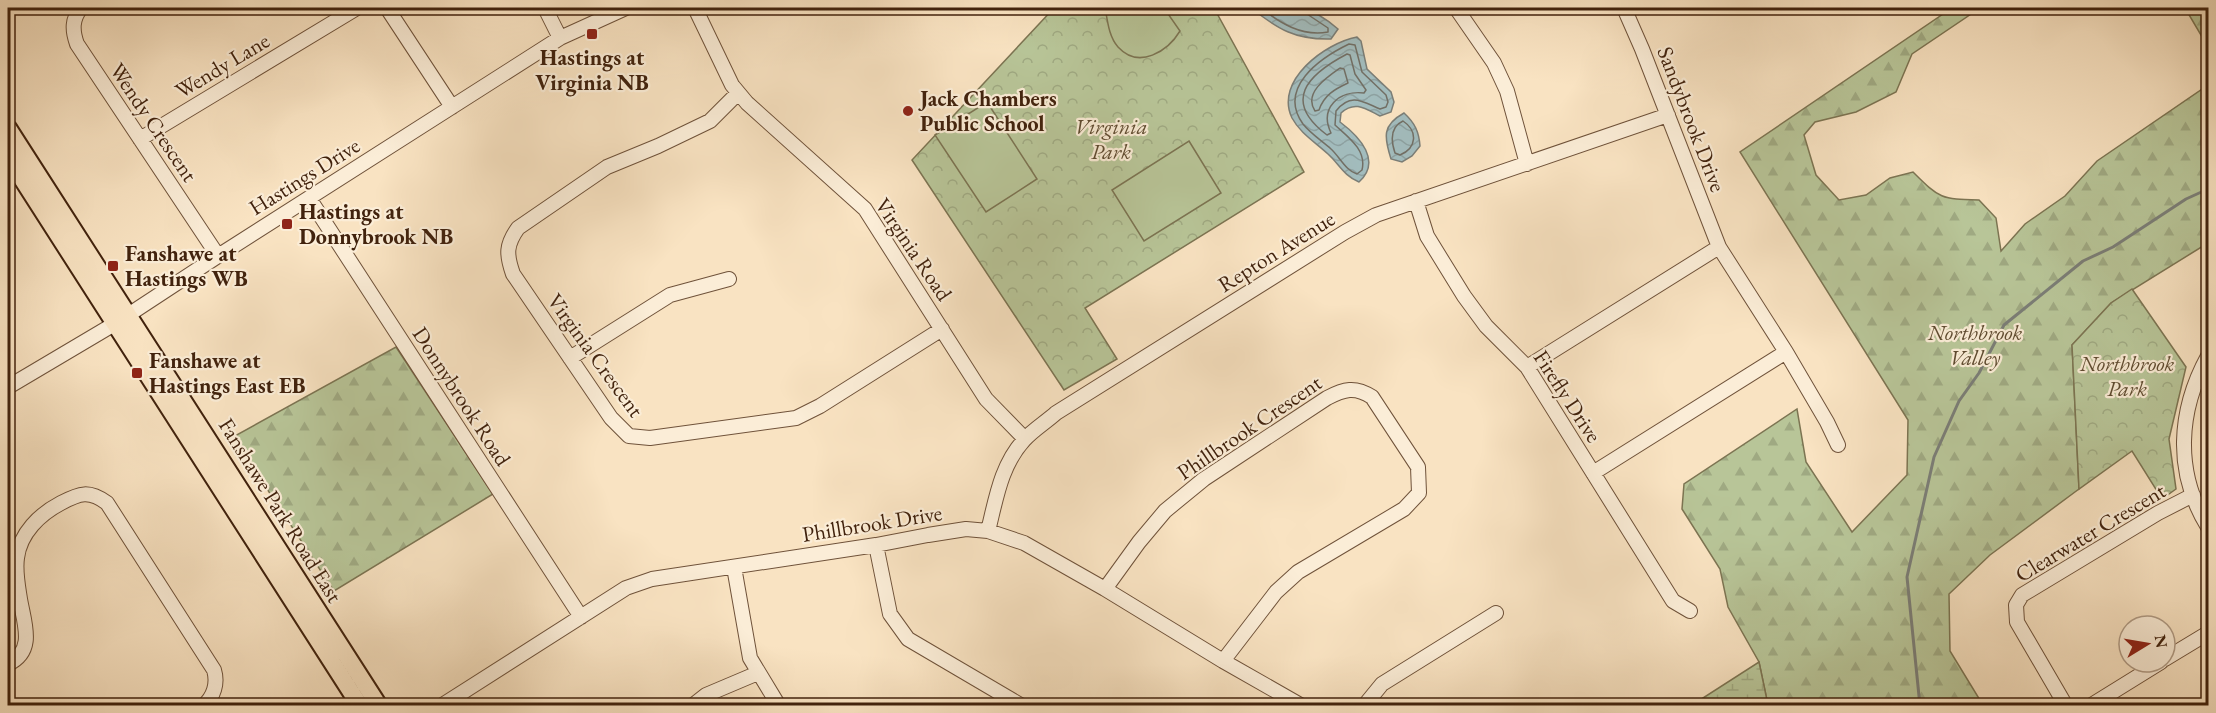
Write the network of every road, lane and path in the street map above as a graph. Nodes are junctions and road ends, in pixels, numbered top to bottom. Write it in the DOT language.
graph roads {
  1 [pos="81,8"];
  2 [pos="357,8"];
  3 [pos="387,8"];
  4 [pos="545,8"];
  5 [pos="626,8"];
  6 [pos="695,8"];
  7 [pos="1456,8"];
  8 [pos="1624,8"];
  9 [pos="560,38"];
  10 [pos="738,93"];
  11 [pos="452,107"];
  12 [pos="1668,115"];
  13 [pos="8,128"];
  14 [pos="140,139"];
  15 [pos="8,157"];
  16 [pos="1527,164"];
  17 [pos="309,198"];
  18 [pos="1416,201"];
  19 [pos="1719,247"];
  20 [pos="218,256"];
  21 [pos="729,279"];
  22 [pos="123,319"];
  23 [pos="942,329"];
  24 [pos="1786,352"];
  25 [pos="2208,356"];
  26 [pos="570,358"];
  27 [pos="1527,367"];
  28 [pos="8,387"];
  29 [pos="1025,439"];
  30 [pos="1838,446"];
  31 [pos="1593,473"];
  32 [pos="2193,495"];
  33 [pos="2208,526"];
  34 [pos="988,531"];
  35 [pos="876,545"];
  36 [pos="734,567"];
  37 [pos="1105,589"];
  38 [pos="1690,611"];
  39 [pos="1496,613"];
  40 [pos="580,617"];
  41 [pos="2208,633"];
  42 [pos="2177,652"];
  43 [pos="1223,661"];
  44 [pos="8,664"];
  45 [pos="758,673"];
  46 [pos="2141,674"];
  47 [pos="1294,703"];
  48 [pos="203,705"];
  49 [pos="360,705"];
  50 [pos="379,705"];
  51 [pos="441,705"];
  52 [pos="692,705"];
  53 [pos="779,705"];
  54 [pos="1022,705"];
  55 [pos="1364,705"];
  56 [pos="2066,705"];
  57 [pos="2090,705"];
  1 -- 14 [label="street, Wendy Crescent"];
  2 -- 14 [label="street, Wendy Lane"];
  3 -- 11 [label="street"];
  4 -- 9 [label="street"];
  5 -- 9 [label="street, Hastings Drive"];
  6 -- 10 [label="street, Virginia Road"];
  7 -- 16 [label="street"];
  8 -- 12 [label="street, Sandybrook Drive"];
  9 -- 11 [label="street, Hastings Drive"];
  10 -- 23 [label="street, Virginia Road"];
  10 -- 26 [label="street, Virginia Crescent"];
  11 -- 17 [label="street, Hastings Drive"];
  12 -- 16 [label="street, Repton Avenue"];
  12 -- 19 [label="street, Sandybrook Drive"];
  13 -- 22 [label="main road, Fanshawe Park Road East"];
  14 -- 20 [label="street, Wendy Crescent"];
  15 -- 22 [label="main road, Fanshawe Park Road East"];
  16 -- 18 [label="street, Repton Avenue"];
  17 -- 20 [label="street, Hastings Drive"];
  17 -- 40 [label="street, Donnybrook Road"];
  18 -- 27 [label="street, Firefly Drive"];
  18 -- 29 [label="street, Repton Avenue"];
  19 -- 24 [label="street, Sandybrook Drive"];
  19 -- 27 [label="street"];
  20 -- 22 [label="street, Hastings Drive"];
  21 -- 26 [label="street"];
  22 -- 28 [label="street, Hastings Drive"];
  22 -- 49 [label="main road, Fanshawe Park Road East"];
  22 -- 50 [label="main road, Fanshawe Park Road East"];
  23 -- 26 [label="street, Virginia Crescent"];
  23 -- 29 [label="street, Virginia Road"];
  24 -- 30 [label="street, Sandybrook Drive"];
  24 -- 31 [label="street"];
  25 -- 32 [label="street"];
  27 -- 31 [label="street, Firefly Drive"];
  29 -- 34 [label="street, Repton Avenue"];
  31 -- 38 [label="street, Firefly Drive"];
  32 -- 33 [label="street"];
  32 -- 56 [label="street, Clearwater Crescent"];
  34 -- 35 [label="street, Phillbrook Drive"];
  34 -- 37 [label="street, Phillbrook Drive"];
  35 -- 36 [label="street, Phillbrook Drive"];
  35 -- 54 [label="street"];
  36 -- 40 [label="street, Phillbrook Drive"];
  36 -- 45 [label="street"];
  37 -- 43 [label="street, Phillbrook Drive"];
  37 -- 43 [label="street, Phillbrook Crescent"];
  39 -- 55 [label="street"];
  40 -- 51 [label="street, Phillbrook Drive"];
  41 -- 42 [label="street"];
  43 -- 47 [label="street, Phillbrook Drive"];
  44 -- 48 [label="street"];
  45 -- 52 [label="street"];
  45 -- 53 [label="street"];
  46 -- 57 [label="street"];
}
